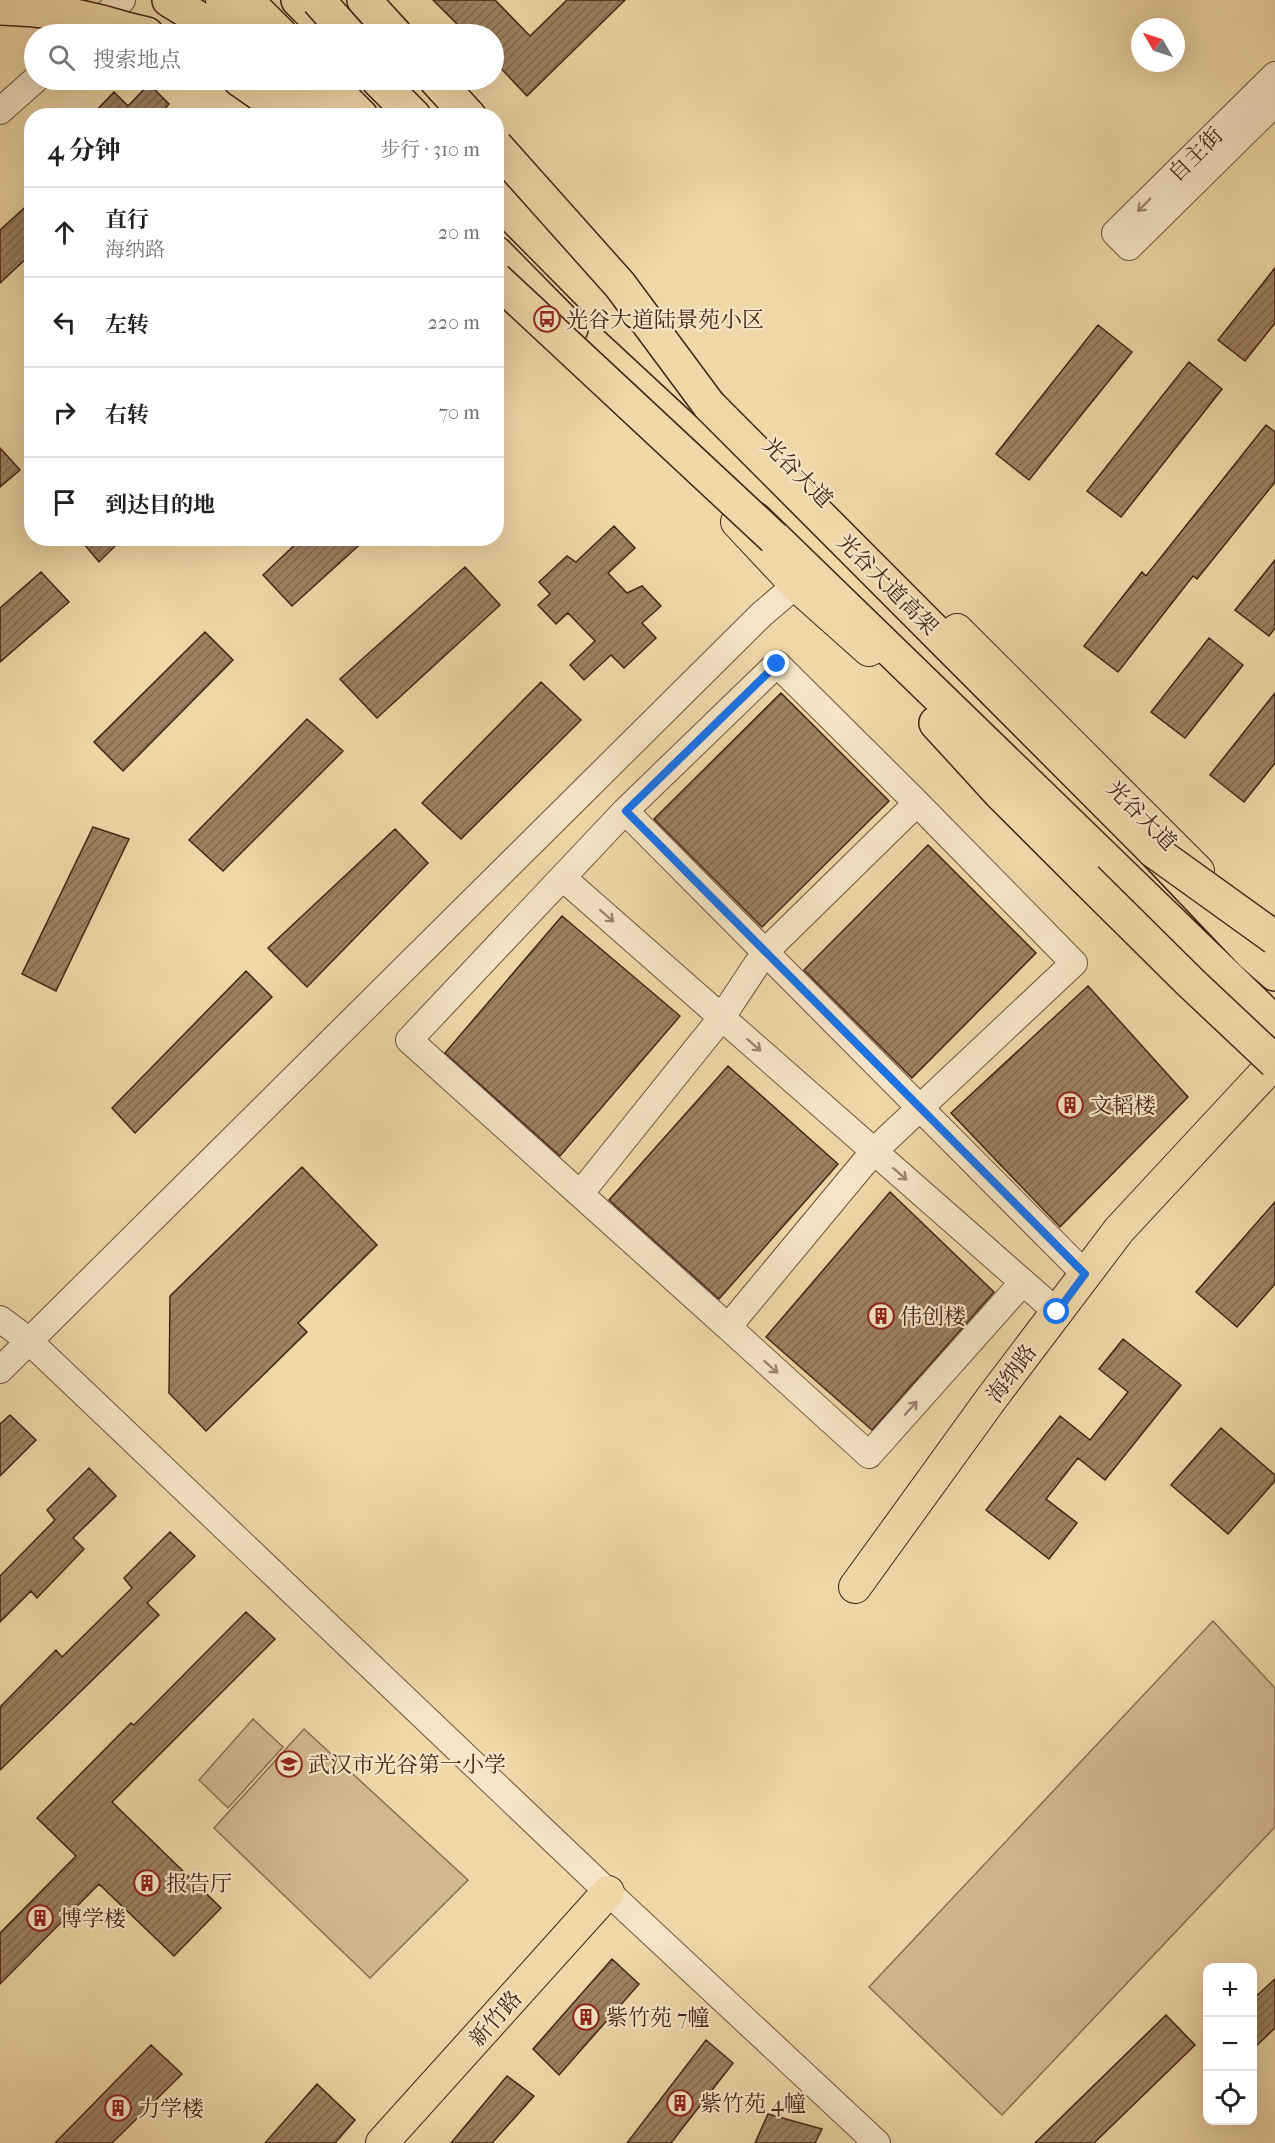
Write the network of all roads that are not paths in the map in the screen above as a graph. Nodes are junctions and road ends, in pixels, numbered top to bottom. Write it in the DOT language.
graph roads {
  1 [pos="122,0"];
  2 [pos="169,0"];
  3 [pos="222,0"];
  4 [pos="246,0"];
  5 [pos="298,0"];
  6 [pos="312,0"];
  7 [pos="318,0"];
  8 [pos="364,0"];
  9 [pos="0,8"];
  10 [pos="95,24"];
  11 [pos="108,24"];
  12 [pos="208,24"];
  13 [pos="247,24"];
  14 [pos="270,24"];
  15 [pos="323,24"];
  16 [pos="337,24"];
  17 [pos="339,24"];
  18 [pos="386,24"];
  19 [pos="1275,75"];
  20 [pos="24,90"];
  21 [pos="254,90"];
  22 [pos="292,90"];
  23 [pos="314,90"];
  24 [pos="335,90"];
  25 [pos="388,90"];
  26 [pos="394,90"];
  27 [pos="405,90"];
  28 [pos="445,90"];
  29 [pos="1275,103"];
  30 [pos="280,108"];
  31 [pos="312,108"];
  32 [pos="332,108"];
  33 [pos="353,108"];
  34 [pos="407,108"];
  35 [pos="409,108"];
  36 [pos="424,108"];
  37 [pos="462,108"];
  38 [pos="0,111"];
  39 [pos="504,155"];
  40 [pos="504,185"];
  41 [pos="504,207"];
  42 [pos="504,261"];
  43 [pos="504,277"];
  44 [pos="504,286"];
  45 [pos="504,309"];
  46 [pos="709,405"];
  47 [pos="774,538"];
  48 [pos="796,585"];
  49 [pos="872,652"];
  50 [pos="917,803"];
  51 [pos="626,811"];
  52 [pos="1154,851"];
  53 [pos="563,878"];
  54 [pos="1275,938"];
  55 [pos="1275,948"];
  56 [pos="765,952"];
  57 [pos="1275,974"];
  58 [pos="722,1017"];
  59 [pos="1275,1023"];
  60 [pos="1275,1036"];
  61 [pos="1275,1062"];
  62 [pos="919,1107"];
  63 [pos="874,1151"];
  64 [pos="580,1194"];
  65 [pos="1085,1274"];
  66 [pos="1023,1282"];
  67 [pos="1057,1312"];
  68 [pos="0,1319"];
  69 [pos="728,1327"];
  70 [pos="28,1340"];
  71 [pos="0,1370"];
  72 [pos="855,1587"];
  73 [pos="608,1892"];
  74 [pos="382,2143"];
  75 [pos="877,2143"];
  1 -- 10 [label="street"];
  2 -- 12 [label="highway"];
  3 -- 13 [label="main road"];
  4 -- 14 [label="highway"];
  5 -- 15 [label="highway"];
  6 -- 16 [label="main road"];
  7 -- 17 [label="highway, bridge"];
  8 -- 18 [label="highway"];
  9 -- 11 [label="highway, bridge"];
  19 -- 29 [label="street, 自主街, one-way"];
  20 -- 38 [label="street"];
  21 -- 30 [label="highway"];
  22 -- 31 [label="highway"];
  23 -- 32 [label="main road"];
  24 -- 33 [label="highway"];
  25 -- 34 [label="highway"];
  26 -- 35 [label="highway"];
  27 -- 36 [label="main road"];
  28 -- 37 [label="highway"];
  39 -- 46 [label="highway, bridge"];
  40 -- 55 [label="main road, 光谷大道"];
  41 -- 46 [label="highway, 光谷大道高架, bridge"];
  42 -- 47 [label="highway, 光谷大道高架, bridge"];
  43 -- 48 [label="main road"];
  44 -- 47 [label="highway, bridge"];
  45 -- 47 [label="highway, bridge"];
  46 -- 52 [label="highway, 光谷大道高架"];
  47 -- 59 [label="highway, 光谷大道高架"];
  48 -- 49 [label="main road"];
  48 -- 70 [label="street"];
  49 -- 60 [label="main road"];
  49 -- 61 [label="highway, bridge"];
  50 -- 51 [label="street"];
  50 -- 56 [label="street"];
  50 -- 62 [label="street"];
  51 -- 53 [label="street"];
  51 -- 56 [label="street"];
  52 -- 54 [label="highway, bridge"];
  52 -- 57 [label="highway, 光谷大道高架, bridge"];
  53 -- 58 [label="street, one-way"];
  53 -- 64 [label="street"];
  56 -- 58 [label="street"];
  56 -- 62 [label="street"];
  58 -- 63 [label="street, one-way"];
  58 -- 64 [label="street"];
  61 -- 65 [label="main road, 海纳路"];
  62 -- 63 [label="street"];
  62 -- 65 [label="street"];
  63 -- 66 [label="street, one-way"];
  63 -- 69 [label="street"];
  64 -- 69 [label="street"];
  65 -- 67 [label="main road, 海纳路"];
  66 -- 67 [label="street"];
  69 -- 66 [label="street, one-way"];
  67 -- 72 [label="main road, 海纳路"];
  68 -- 70 [label="street"];
  70 -- 71 [label="street"];
  70 -- 73 [label="street"];
  73 -- 74 [label="main road, 新竹路"];
  73 -- 75 [label="street"];
}
